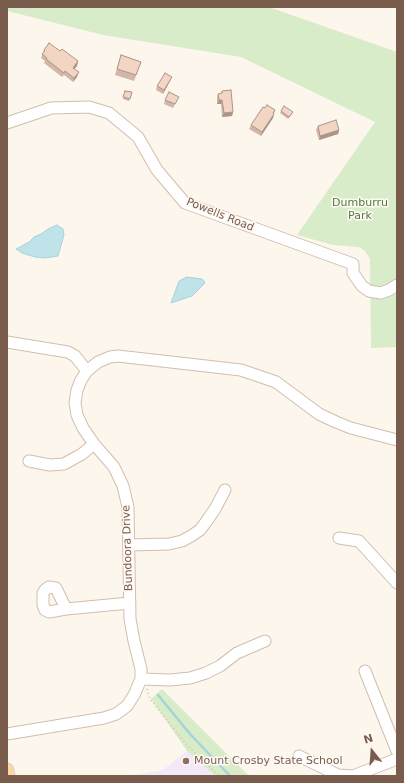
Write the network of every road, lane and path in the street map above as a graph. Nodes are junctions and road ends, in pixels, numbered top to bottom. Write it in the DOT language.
graph roads {
  1 [pos="7,124"];
  2 [pos="397,285"];
  3 [pos="7,342"];
  4 [pos="87,371"];
  5 [pos="397,440"];
  6 [pos="94,444"];
  7 [pos="28,461"];
  8 [pos="225,490"];
  9 [pos="338,538"];
  10 [pos="130,545"];
  11 [pos="397,584"];
  12 [pos="130,603"];
  13 [pos="66,609"];
  14 [pos="265,641"];
  15 [pos="365,671"];
  16 [pos="141,679"];
  17 [pos="147,689"];
  18 [pos="7,734"];
  19 [pos="397,751"];
  20 [pos="299,756"];
  21 [pos="397,760"];
  22 [pos="7,770"];
  23 [pos="8,776"];
  24 [pos="219,776"];
  1 -- 2 [label="street, Powells Road"];
  3 -- 4 [label="street"];
  4 -- 5 [label="street, Bundoora Drive"];
  4 -- 6 [label="street, Bundoora Drive"];
  6 -- 7 [label="street"];
  6 -- 10 [label="street, Bundoora Drive"];
  8 -- 10 [label="street"];
  9 -- 11 [label="street"];
  10 -- 12 [label="street, Bundoora Drive"];
  12 -- 13 [label="street"];
  12 -- 16 [label="street, Bundoora Drive"];
  14 -- 16 [label="street"];
  15 -- 19 [label="street"];
  16 -- 18 [label="street"];
  17 -- 24 [label="path"];
  20 -- 21 [label="street"];
  22 -- 23 [label="main road"];
}
